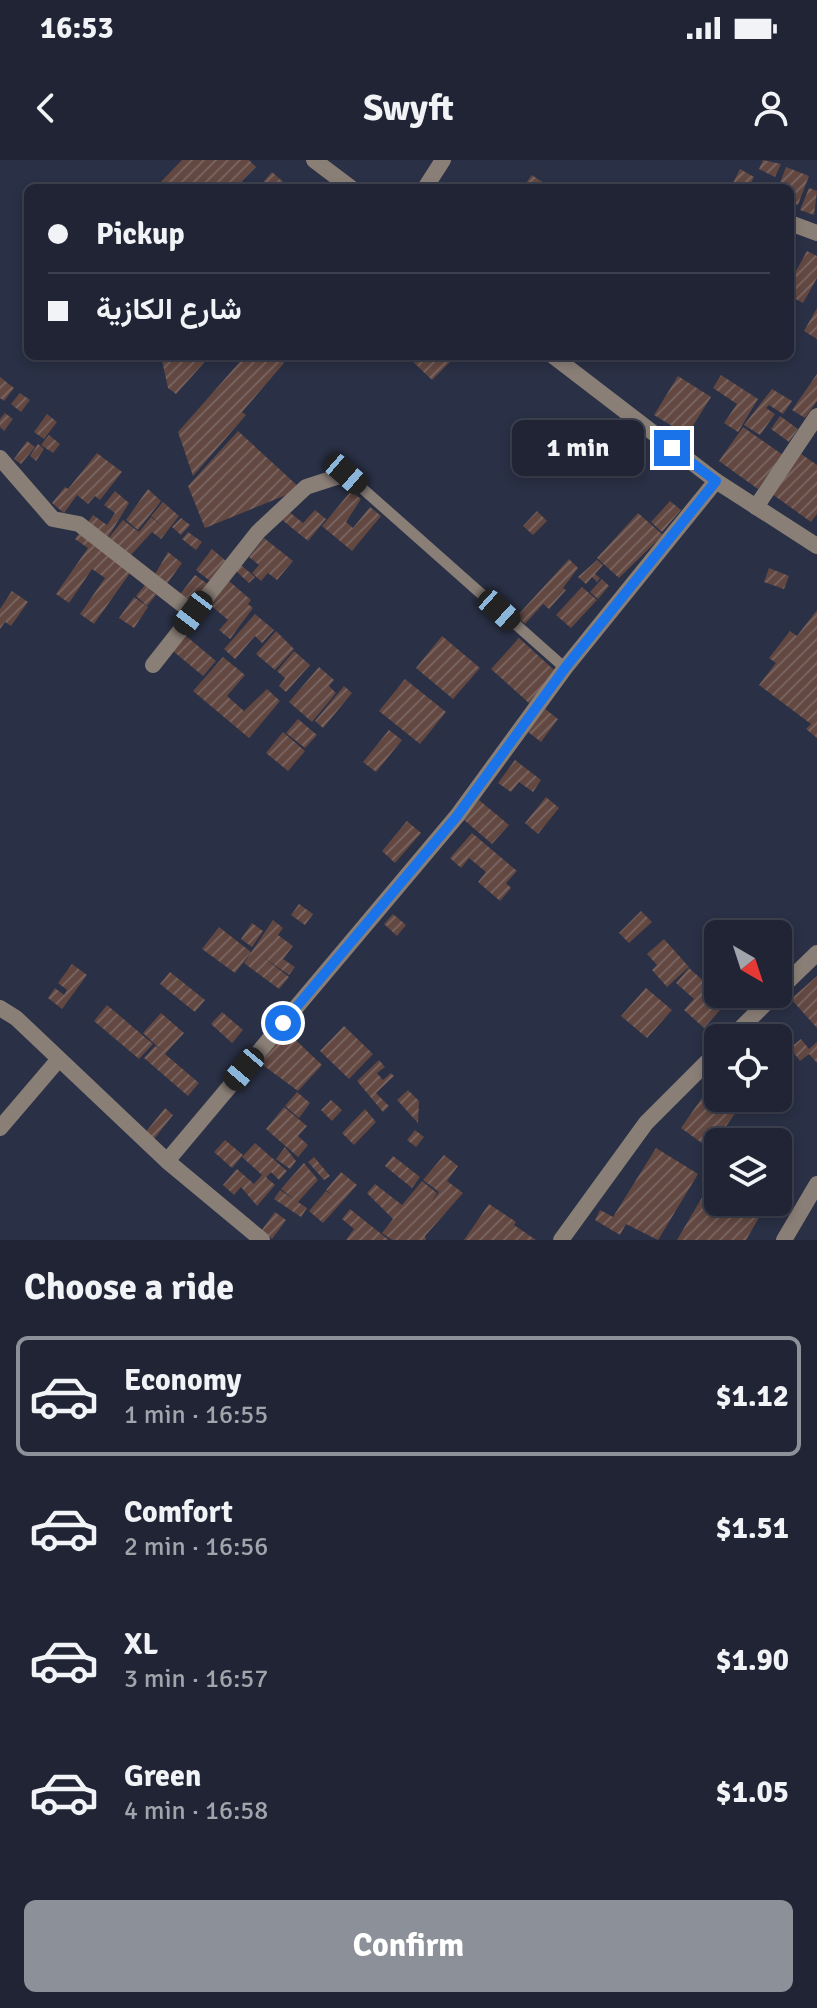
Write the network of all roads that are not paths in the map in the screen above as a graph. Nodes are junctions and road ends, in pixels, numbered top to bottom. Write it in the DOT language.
graph roads {
  1 [pos="314,160"];
  2 [pos="443,160"];
  3 [pos="346,184"];
  4 [pos="428,184"];
  5 [pos="794,224"];
  6 [pos="817,233"];
  7 [pos="558,360"];
  8 [pos="817,416"];
  9 [pos="0,458"];
  10 [pos="346,474"];
  11 [pos="716,481"];
  12 [pos="756,507"];
  13 [pos="817,546"];
  14 [pos="193,613"];
  15 [pos="153,665"];
  16 [pos="565,668"];
  17 [pos="817,953"];
  18 [pos="792,978"];
  19 [pos="0,1008"];
  20 [pos="762,1008"];
  21 [pos="745,1024"];
  22 [pos="59,1059"];
  23 [pos="704,1065"];
  24 [pos="0,1128"];
  25 [pos="167,1161"];
  26 [pos="817,1184"];
  27 [pos="262,1240"];
  28 [pos="561,1240"];
  29 [pos="784,1240"];
  1 -- 3 [label="street"];
  2 -- 4 [label="street"];
  5 -- 6 [label="street"];
  7 -- 11 [label="street"];
  8 -- 12 [label="street"];
  9 -- 14 [label="street"];
  10 -- 14 [label="street"];
  10 -- 16 [label="lane"];
  11 -- 12 [label="street"];
  11 -- 16 [label="street"];
  12 -- 13 [label="street"];
  14 -- 15 [label="street"];
  16 -- 25 [label="street"];
  17 -- 18 [label="street"];
  19 -- 22 [label="street"];
  20 -- 21 [label="street"];
  22 -- 24 [label="street"];
  22 -- 25 [label="street"];
  23 -- 28 [label="street"];
  25 -- 27 [label="street"];
  26 -- 29 [label="street"];
}
